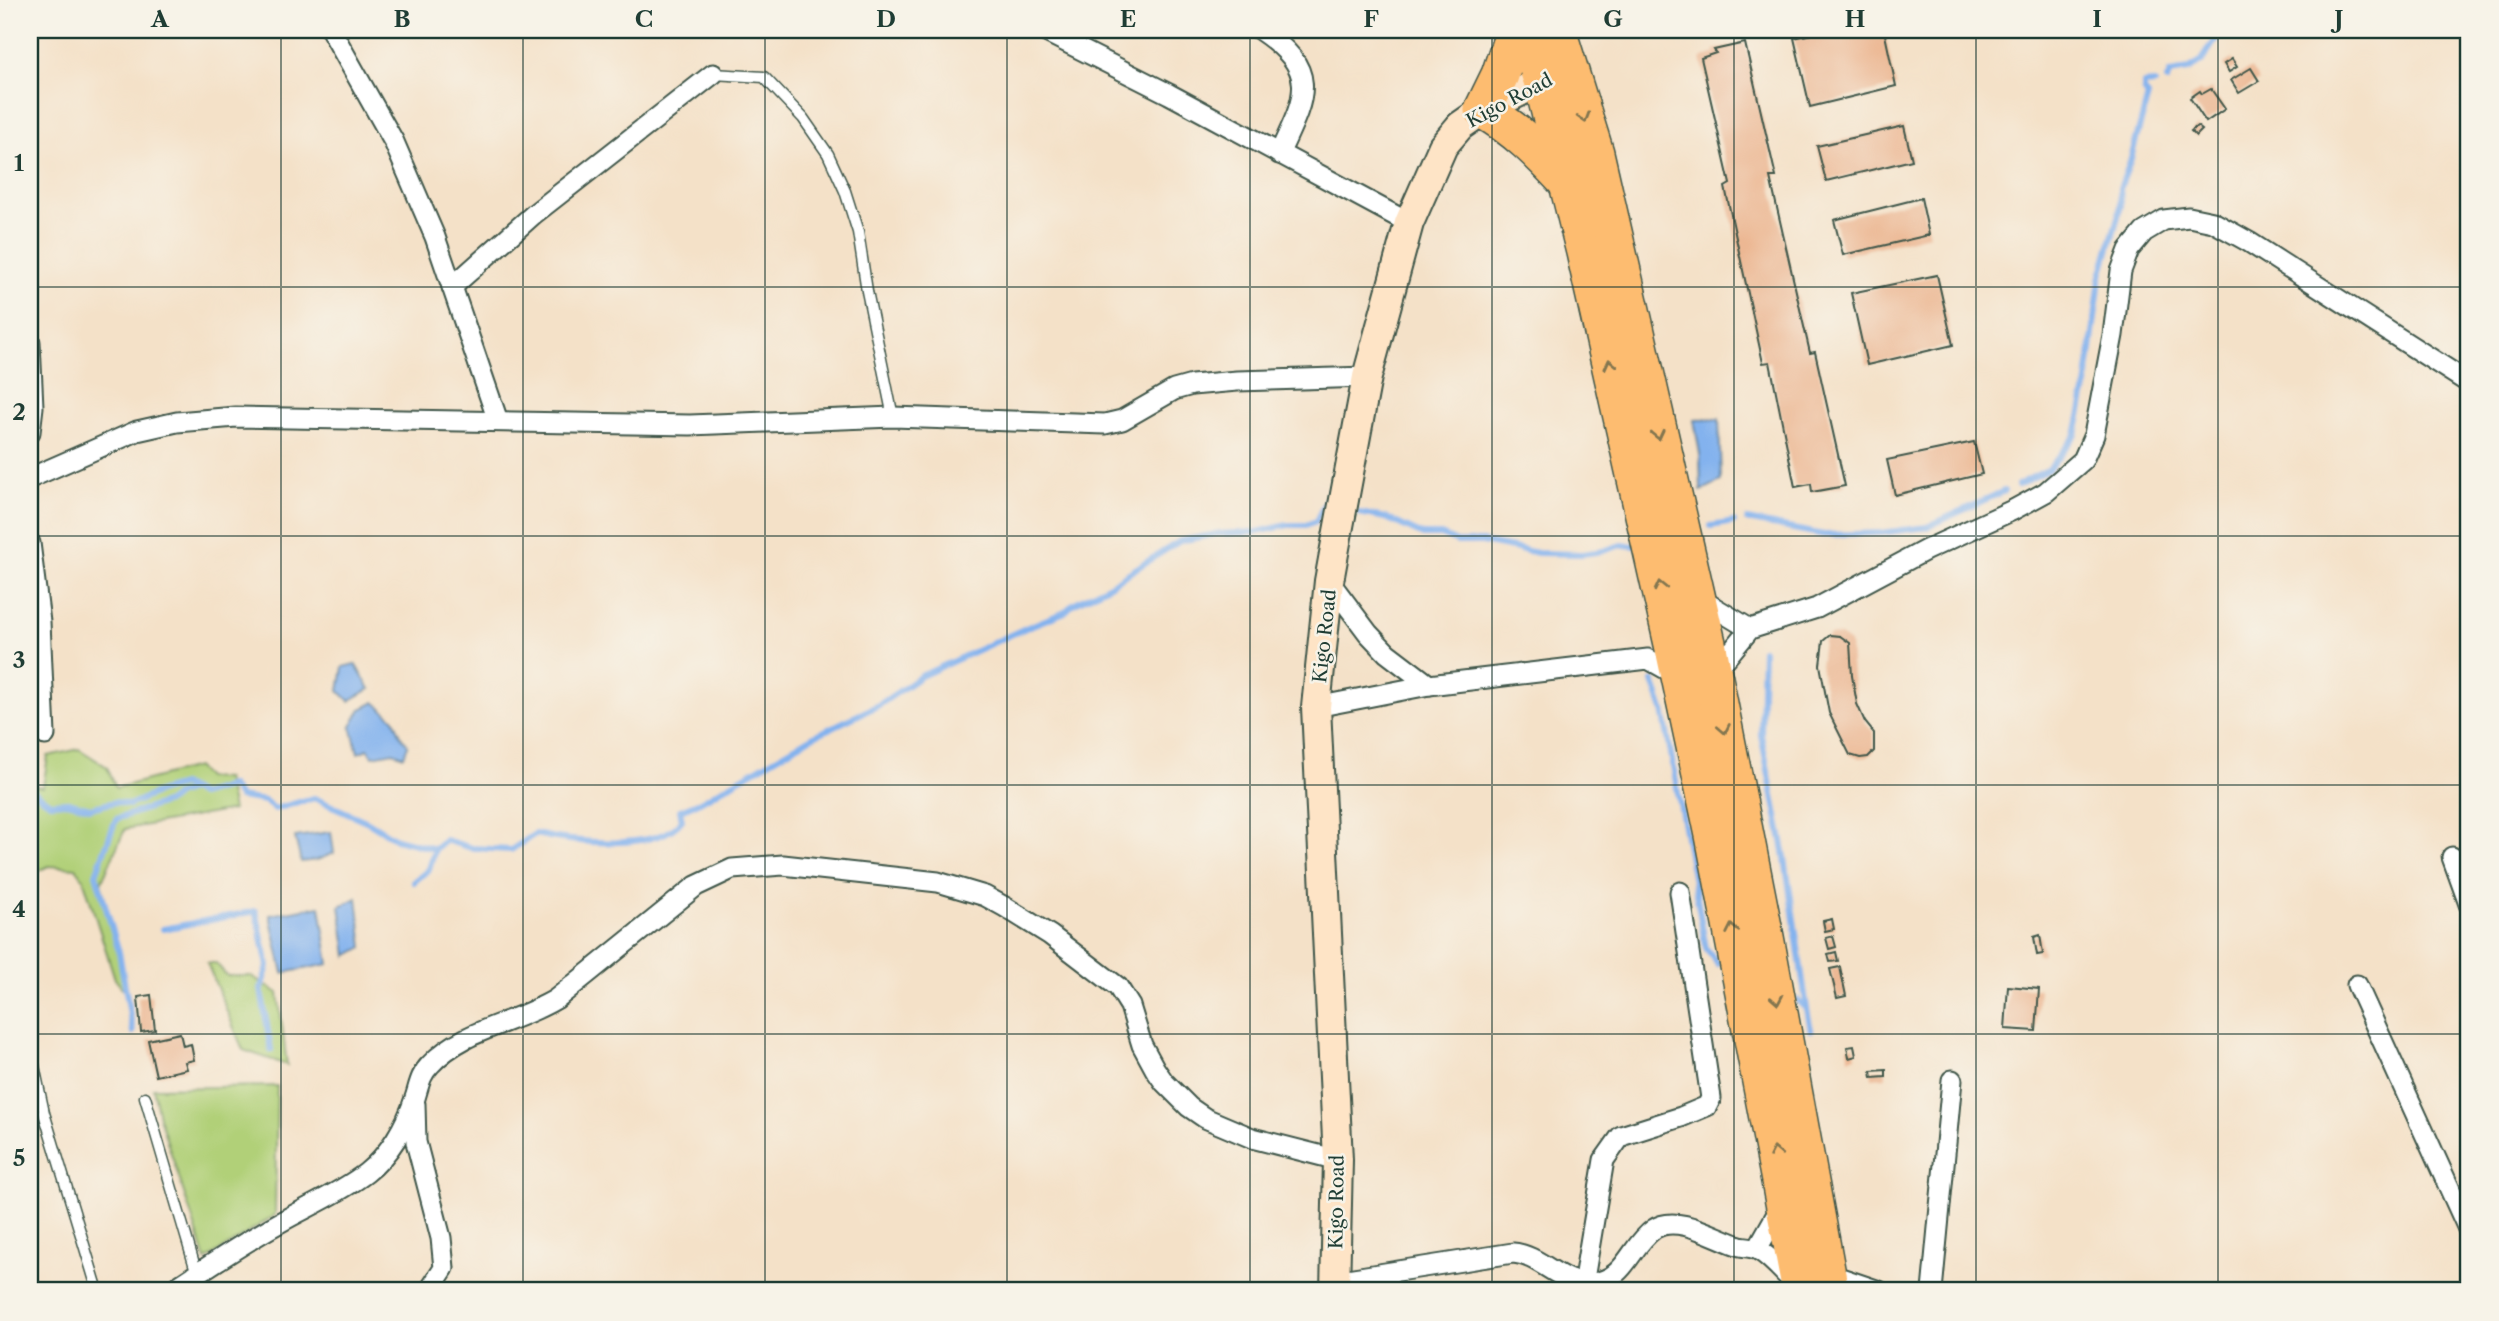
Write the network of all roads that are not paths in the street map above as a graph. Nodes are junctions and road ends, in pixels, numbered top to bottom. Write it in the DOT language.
graph roads {
  1 [pos="331,30"];
  2 [pos="1042,30"];
  3 [pos="1260,30"];
  4 [pos="1515,30"];
  5 [pos="1525,30"];
  6 [pos="1557,30"];
  7 [pos="713,74"];
  8 [pos="1555,74"];
  9 [pos="1483,110"];
  10 [pos="1279,154"];
  11 [pos="1567,181"];
  12 [pos="1409,223"];
  13 [pos="452,287"];
  14 [pos="30,342"];
  15 [pos="1367,377"];
  16 [pos="2469,383"];
  17 [pos="893,417"];
  18 [pos="498,421"];
  19 [pos="30,432"];
  20 [pos="30,478"];
  21 [pos="30,543"];
  22 [pos="1329,581"];
  23 [pos="1696,596"];
  24 [pos="1750,629"];
  25 [pos="1659,645"];
  26 [pos="1697,675"];
  27 [pos="1429,685"];
  28 [pos="1316,707"];
  29 [pos="45,735"];
  30 [pos="2452,857"];
  31 [pos="1680,892"];
  32 [pos="2469,904"];
  33 [pos="2357,985"];
  34 [pos="33,1061"];
  35 [pos="1952,1080"];
  36 [pos="145,1097"];
  37 [pos="414,1099"];
  38 [pos="1338,1160"];
  39 [pos="1784,1201"];
  40 [pos="2469,1231"];
  41 [pos="1757,1249"];
  42 [pos="197,1274"];
  43 [pos="1335,1286"];
  44 [pos="1814,1286"];
  45 [pos="1582,1287"];
  46 [pos="98,1291"];
  47 [pos="171,1291"];
  48 [pos="429,1291"];
  49 [pos="1876,1291"];
  50 [pos="1932,1291"];
  1 -- 13 [label="street"];
  2 -- 10 [label="street"];
  3 -- 10 [label="street"];
  4 -- 9 [label="highway"];
  5 -- 8 [label="highway"];
  6 -- 8 [label="highway"];
  7 -- 13 [label="street"];
  7 -- 17 [label="lane"];
  8 -- 9 [label="street, Kigo Road"];
  8 -- 11 [label="highway"];
  8 -- 23 [label="highway, one-way"];
  9 -- 11 [label="highway"];
  9 -- 12 [label="street, Kigo Road"];
  10 -- 12 [label="street"];
  25 -- 11 [label="highway, one-way"];
  12 -- 15 [label="street, Kigo Road"];
  13 -- 18 [label="street"];
  14 -- 19 [label="street"];
  15 -- 17 [label="street"];
  15 -- 22 [label="street, Kigo Road"];
  16 -- 24 [label="street"];
  17 -- 18 [label="street"];
  18 -- 20 [label="street"];
  21 -- 29 [label="street"];
  22 -- 27 [label="street"];
  22 -- 28 [label="street, Kigo Road"];
  23 -- 24 [label="street"];
  23 -- 26 [label="highway"];
  24 -- 26 [label="street"];
  25 -- 26 [label="highway"];
  25 -- 27 [label="street"];
  39 -- 26 [label="highway, one-way"];
  26 -- 44 [label="highway, one-way"];
  27 -- 28 [label="street"];
  28 -- 38 [label="street, Kigo Road"];
  30 -- 32 [label="street"];
  31 -- 45 [label="street"];
  33 -- 40 [label="street"];
  34 -- 46 [label="lane"];
  35 -- 50 [label="street"];
  36 -- 42 [label="lane"];
  37 -- 38 [label="street"];
  37 -- 42 [label="street"];
  37 -- 48 [label="street"];
  38 -- 43 [label="street, Kigo Road"];
  39 -- 41 [label="street"];
  39 -- 44 [label="highway"];
  41 -- 44 [label="street"];
  41 -- 45 [label="street"];
  42 -- 47 [label="street"];
  43 -- 45 [label="street"];
  44 -- 49 [label="street"];
}
